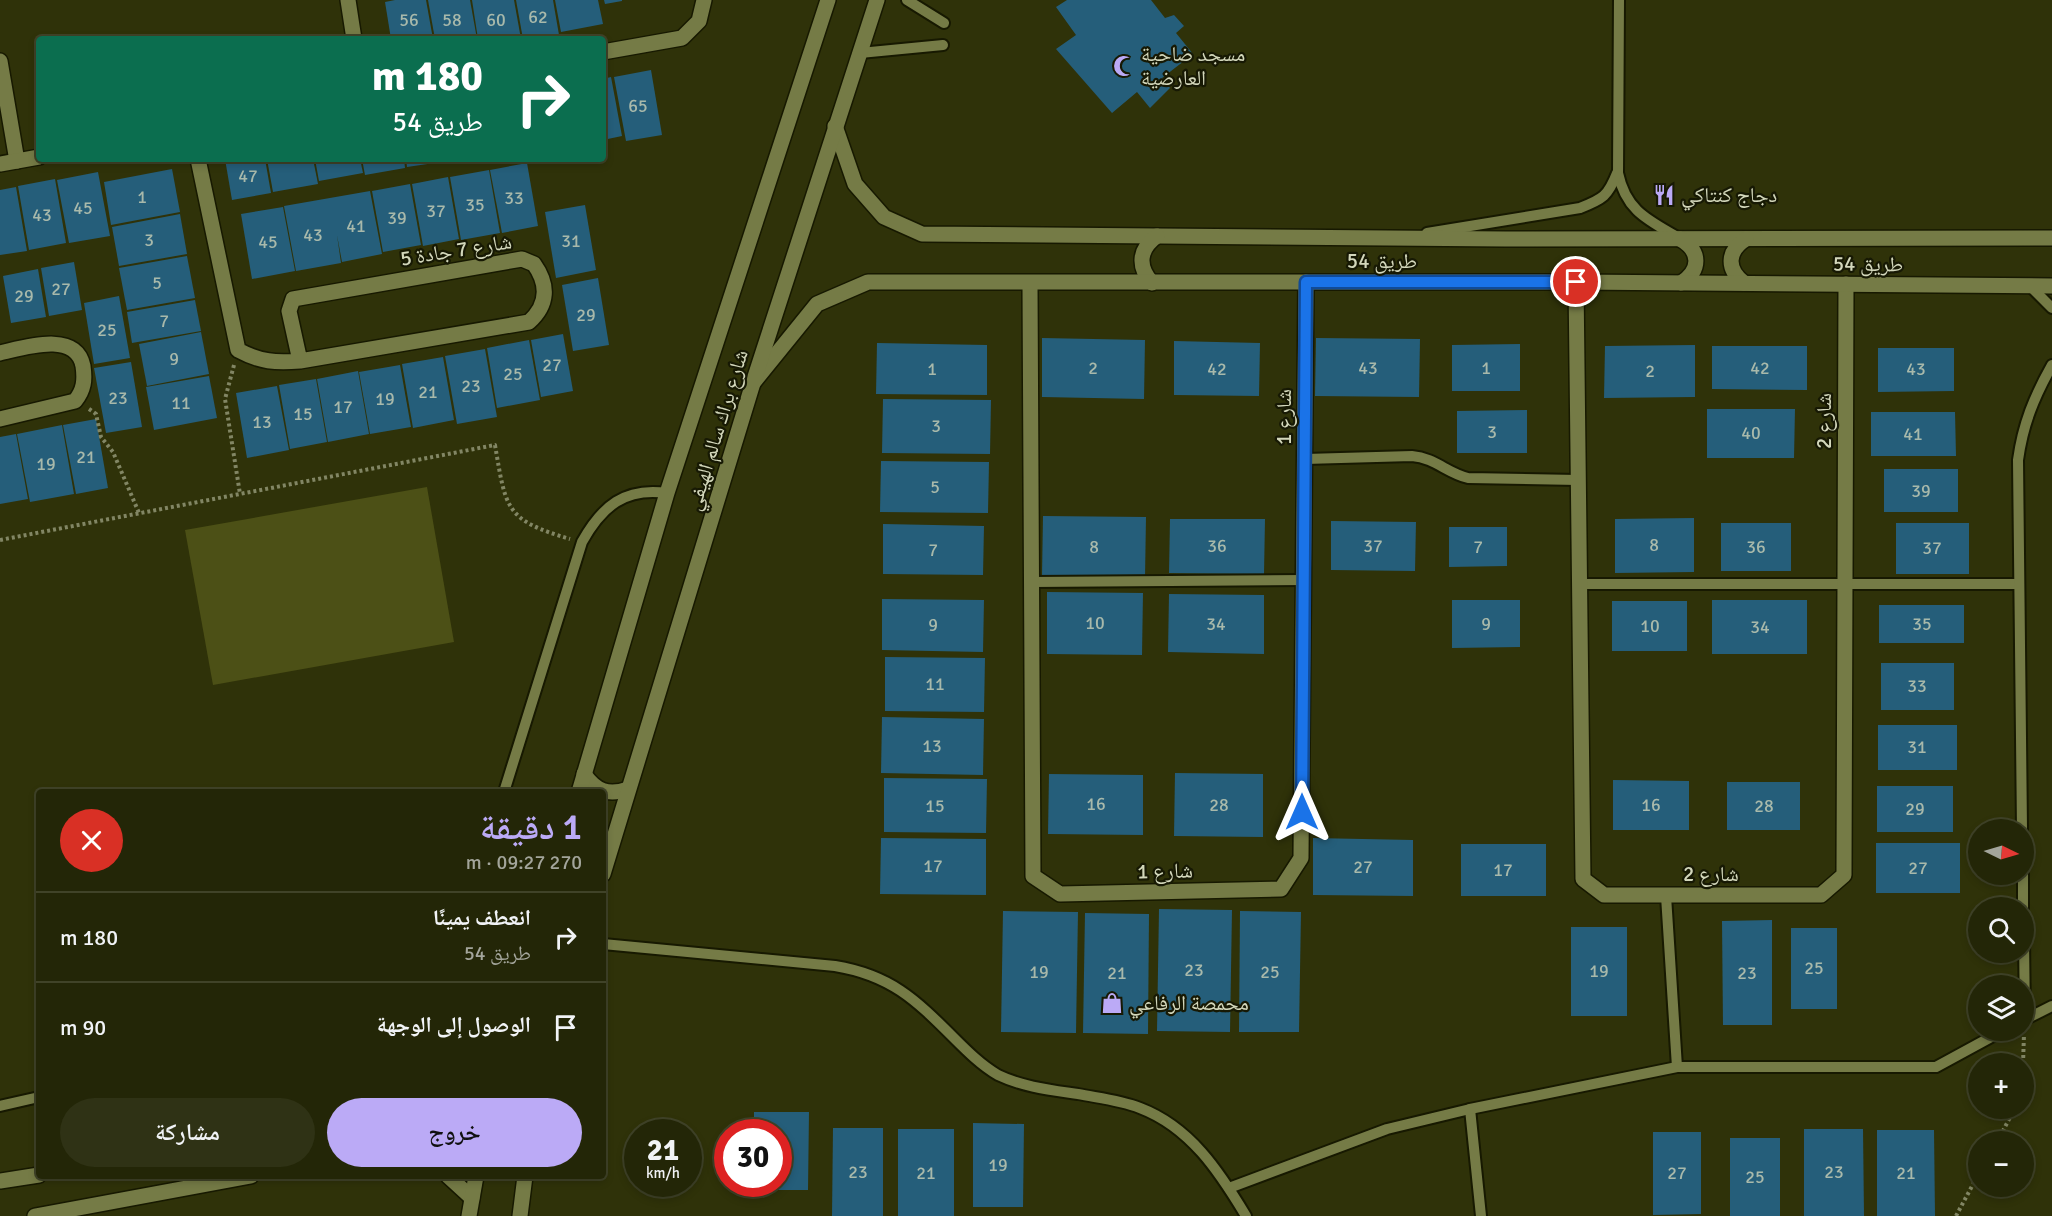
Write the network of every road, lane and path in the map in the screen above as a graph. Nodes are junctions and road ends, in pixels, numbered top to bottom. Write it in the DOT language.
graph roads {
  1 [pos="348,0"];
  2 [pos="704,0"];
  3 [pos="828,0"];
  4 [pos="877,0"];
  5 [pos="907,0"];
  6 [pos="1619,0"];
  7 [pos="944,23"];
  8 [pos="354,36"];
  9 [pos="943,45"];
  10 [pos="606,51"];
  11 [pos="860,53"];
  12 [pos="0,61"];
  13 [pos="835,126"];
  14 [pos="36,158"];
  15 [pos="17,161"];
  16 [pos="199,162"];
  17 [pos="0,164"];
  18 [pos="1618,173"];
  19 [pos="1157,236"];
  20 [pos="1390,238"];
  21 [pos="1746,238"];
  22 [pos="2052,238"];
  23 [pos="1680,239"];
  24 [pos="1306,282"];
  25 [pos="1576,282"];
  26 [pos="1152,283"];
  27 [pos="1681,283"];
  28 [pos="1744,283"];
  29 [pos="1030,284"];
  30 [pos="1846,284"];
  31 [pos="2030,286"];
  32 [pos="2052,286"];
  33 [pos="2052,308"];
  34 [pos="238,350"];
  35 [pos="0,353"];
  36 [pos="300,361"];
  37 [pos="2052,365"];
  38 [pos="753,383"];
  39 [pos="75,401"];
  40 [pos="0,419"];
  41 [pos="1305,459"];
  42 [pos="1578,480"];
  43 [pos="668,493"];
  44 [pos="240,494"];
  45 [pos="139,513"];
  46 [pos="0,540"];
  47 [pos="582,542"];
  48 [pos="1304,580"];
  49 [pos="1032,582"];
  50 [pos="1580,584"];
  51 [pos="1845,584"];
  52 [pos="2019,584"];
  53 [pos="584,774"];
  54 [pos="505,789"];
  55 [pos="580,789"];
  56 [pos="598,789"];
  57 [pos="628,789"];
  58 [pos="606,792"];
  59 [pos="2022,819"];
  60 [pos="606,862"];
  61 [pos="1666,896"];
  62 [pos="606,944"];
  63 [pos="2052,1006"];
  64 [pos="2034,1015"];
  65 [pos="1984,1041"];
  66 [pos="1677,1067"];
  67 [pos="36,1098"];
  68 [pos="0,1106"];
  69 [pos="1470,1109"];
  70 [pos="36,1176"];
  71 [pos="235,1179"];
  72 [pos="451,1179"];
  73 [pos="475,1179"];
  74 [pos="525,1179"];
  75 [pos="0,1182"];
  76 [pos="1229,1188"];
  77 [pos="1968,1194"];
  78 [pos="472,1198"];
  79 [pos="35,1216"];
  80 [pos="469,1216"];
  81 [pos="520,1216"];
  82 [pos="1246,1216"];
  83 [pos="1481,1216"];
  84 [pos="1956,1216"];
  1 -- 8 [label="street"];
  2 -- 10 [label="street"];
  3 -- 43 [label="street, شارع براك سالم الهيفي"];
  4 -- 11 [label="street, شارع براك سالم الهيفي"];
  5 -- 7 [label="lane"];
  6 -- 18 [label="lane"];
  9 -- 11 [label="lane"];
  11 -- 13 [label="street, شارع براك سالم الهيفي"];
  12 -- 15 [label="street"];
  13 -- 19 [label="street, طريق 54"];
  13 -- 38 [label="street, شارع براك سالم الهيفي"];
  14 -- 15 [label="street"];
  15 -- 17 [label="street"];
  16 -- 34 [label="street"];
  18 -- 20 [label="lane"];
  18 -- 23 [label="lane"];
  19 -- 20 [label="street, طريق 54"];
  19 -- 26 [label="street"];
  20 -- 23 [label="street, طريق 54"];
  21 -- 22 [label="street, طريق 54"];
  21 -- 23 [label="street, طريق 54"];
  21 -- 28 [label="street"];
  23 -- 27 [label="street"];
  24 -- 25 [label="street, طريق 54"];
  24 -- 26 [label="street, طريق 54"];
  24 -- 41 [label="street, شارع 1"];
  25 -- 27 [label="street, طريق 54"];
  25 -- 42 [label="street, شارع 2"];
  26 -- 29 [label="street, طريق 54"];
  27 -- 28 [label="street, طريق 54"];
  28 -- 30 [label="street, طريق 54"];
  29 -- 38 [label="street, طريق 54"];
  29 -- 49 [label="street, شارع 1"];
  30 -- 31 [label="street, طريق 54"];
  30 -- 51 [label="street, شارع 2"];
  31 -- 32 [label="street, طريق 54"];
  31 -- 33 [label="lane"];
  34 -- 36 [label="street, شارع 7 جادة 5"];
  34 -- 44 [label="path"];
  35 -- 39 [label="street"];
  36 -- 36 [label="street, شارع 7 جادة 5"];
  37 -- 52 [label="lane"];
  38 -- 57 [label="street, شارع براك سالم الهيفي"];
  39 -- 40 [label="street"];
  39 -- 45 [label="path"];
  41 -- 42 [label="lane"];
  41 -- 48 [label="street, شارع 1"];
  42 -- 50 [label="street, شارع 2"];
  43 -- 47 [label="lane"];
  43 -- 53 [label="street, شارع براك سالم الهيفي"];
  44 -- 45 [label="path"];
  44 -- 47 [label="path"];
  45 -- 46 [label="path"];
  47 -- 54 [label="lane"];
  48 -- 49 [label="lane"];
  48 -- 49 [label="street, شارع 1"];
  50 -- 51 [label="lane"];
  50 -- 61 [label="street, شارع 2"];
  51 -- 52 [label="lane"];
  51 -- 61 [label="street, شارع 2"];
  52 -- 59 [label="lane"];
  53 -- 55 [label="street, شارع براك سالم الهيفي"];
  53 -- 56 [label="street"];
  57 -- 58 [label="street"];
  57 -- 60 [label="street, شارع براك سالم الهيفي"];
  61 -- 66 [label="lane"];
  62 -- 76 [label="lane"];
  63 -- 64 [label="lane"];
  65 -- 66 [label="lane"];
  66 -- 69 [label="lane"];
  67 -- 68 [label="lane"];
  69 -- 76 [label="lane"];
  69 -- 83 [label="lane"];
  70 -- 75 [label="street"];
  71 -- 79 [label="street"];
  72 -- 78 [label="street"];
  73 -- 78 [label="street"];
  74 -- 81 [label="street"];
  76 -- 82 [label="lane"];
  77 -- 84 [label="path"];
  78 -- 80 [label="street"];
}
